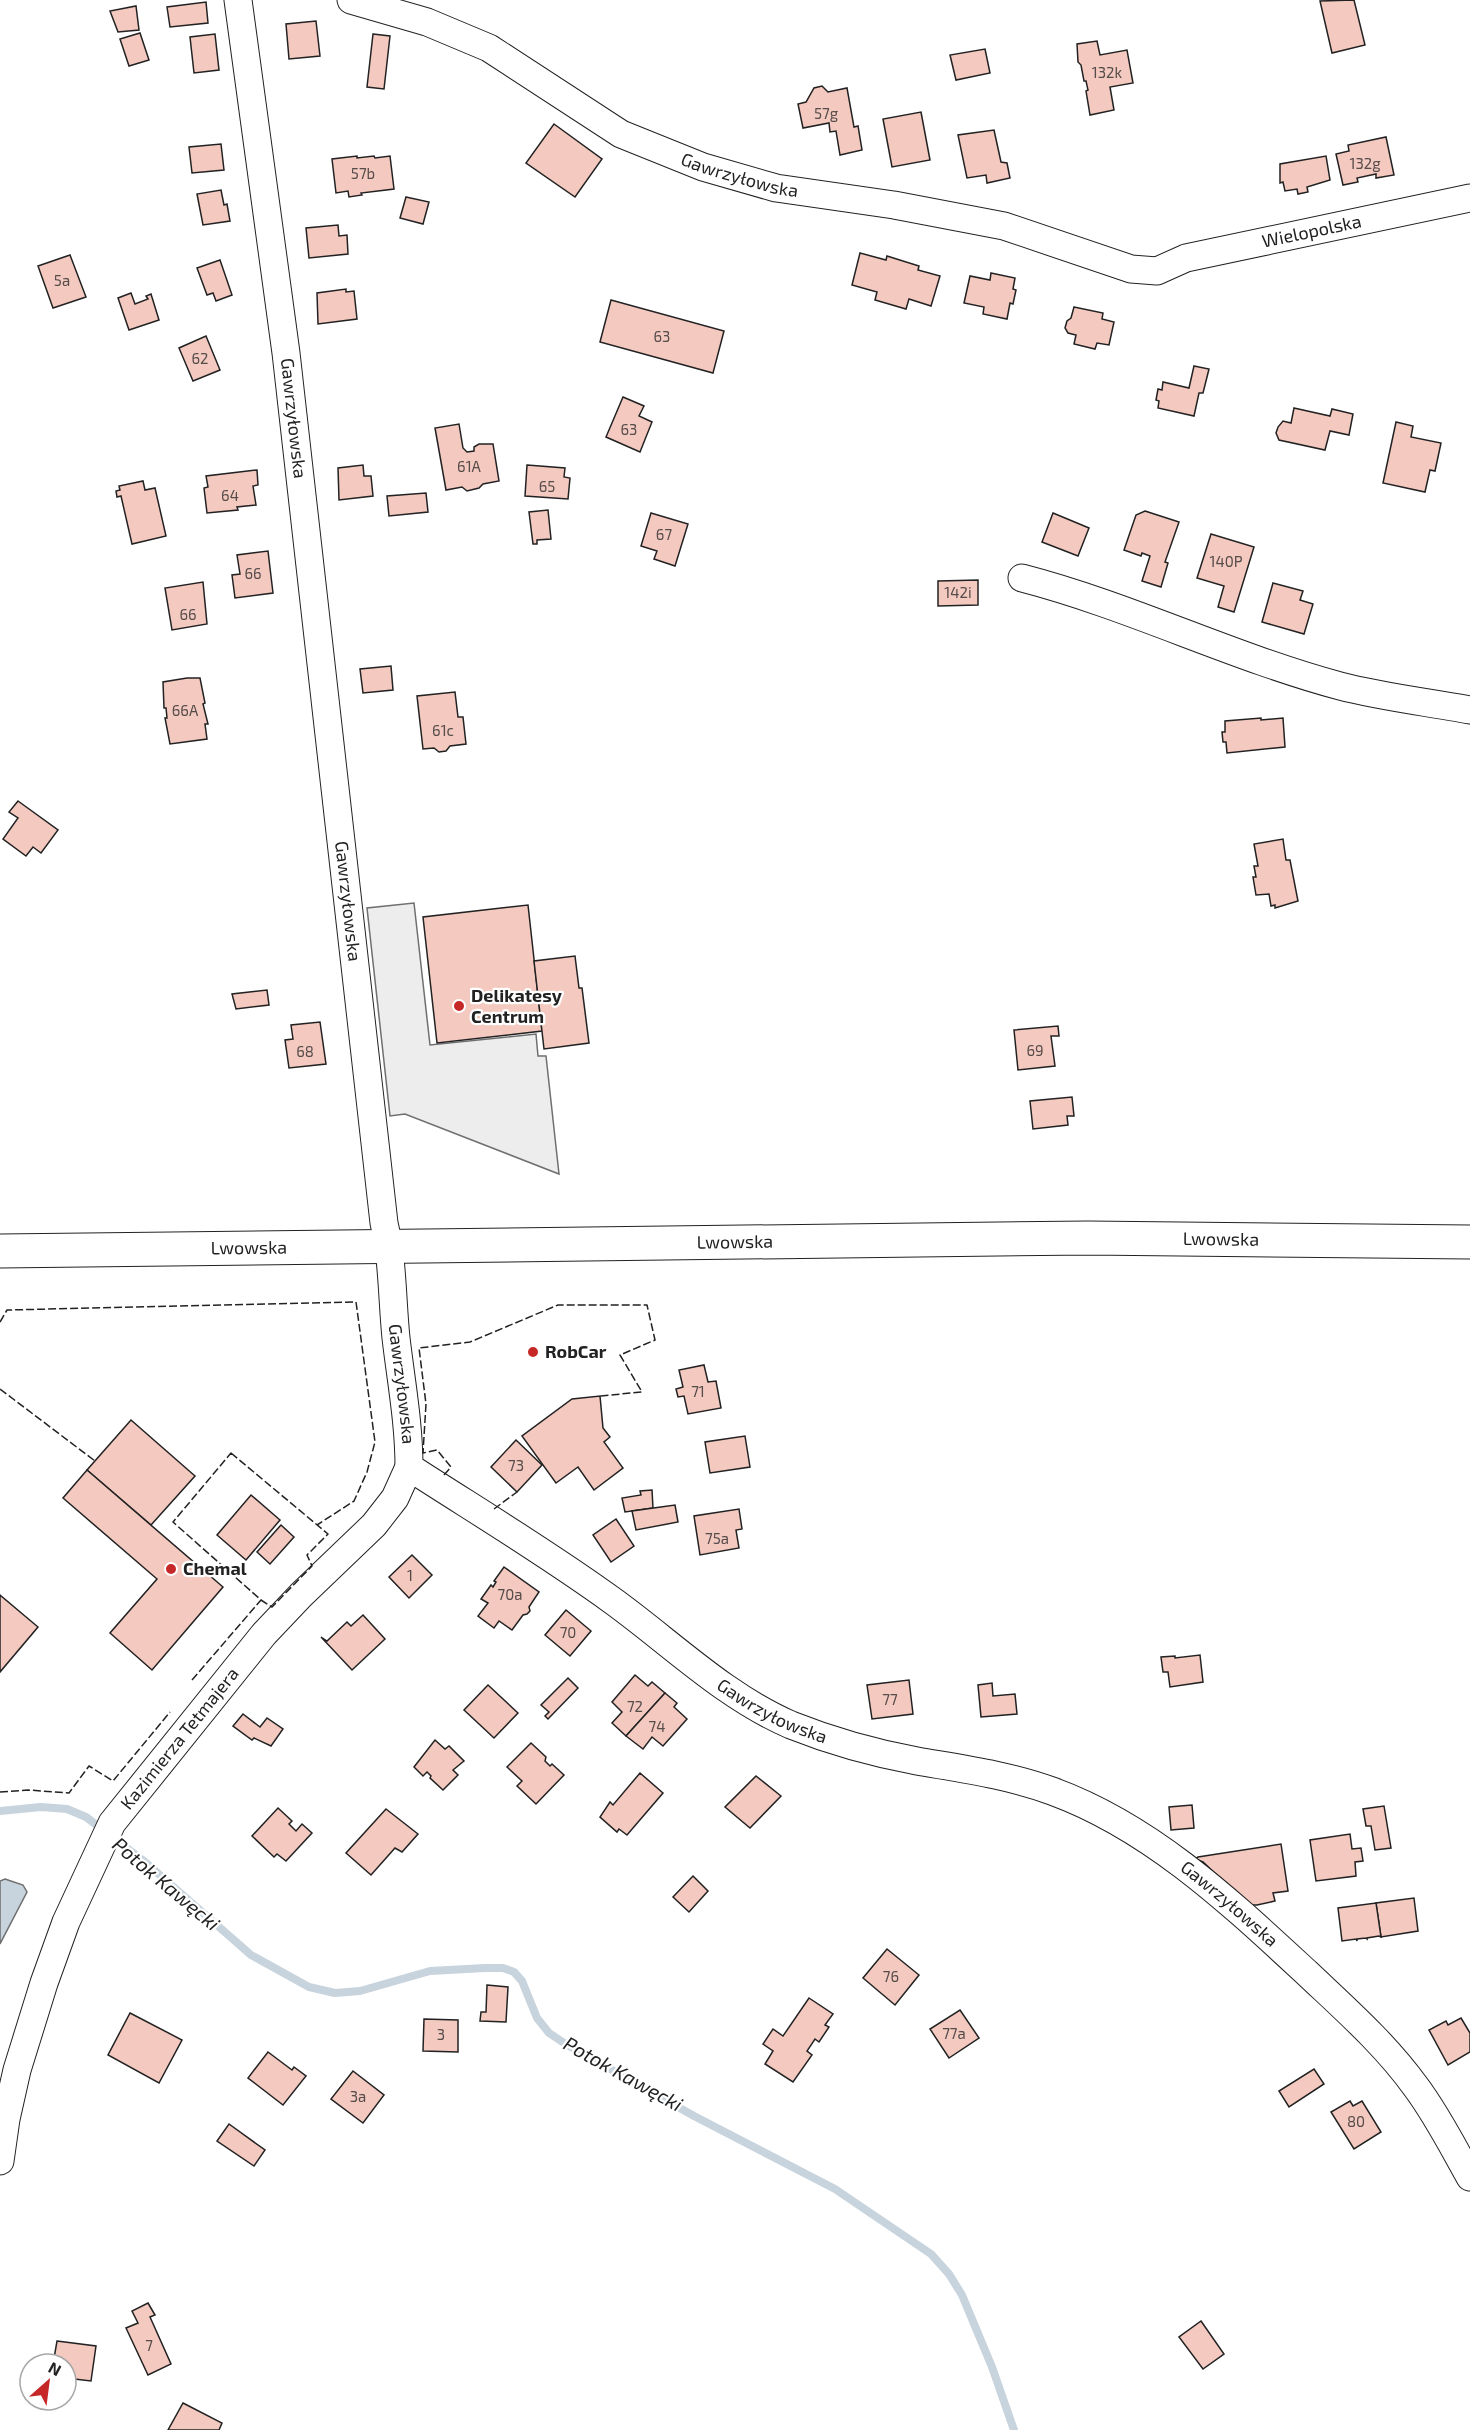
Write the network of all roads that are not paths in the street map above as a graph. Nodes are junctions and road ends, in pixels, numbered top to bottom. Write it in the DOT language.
graph roads {
  1 [pos="238,0"];
  2 [pos="351,0"];
  3 [pos="1470,198"];
  4 [pos="1157,271"];
  5 [pos="1022,578"];
  6 [pos="1470,710"];
  7 [pos="1470,1242"];
  8 [pos="389,1245"];
  9 [pos="0,1251"];
  10 [pos="409,1467"];
  11 [pos="0,2161"];
  12 [pos="1470,2177"];
  1 -- 8 [label="street, Gawrzyłowska"];
  2 -- 4 [label="street, Gawrzyłowska"];
  3 -- 4 [label="street, Wielopolska"];
  5 -- 6 [label="street"];
  7 -- 8 [label="main road, Lwowska"];
  8 -- 9 [label="main road, Lwowska"];
  8 -- 10 [label="street, Gawrzyłowska"];
  10 -- 11 [label="street, Kazimierza Tetmajera"];
  10 -- 12 [label="street, Gawrzyłowska"];
}
